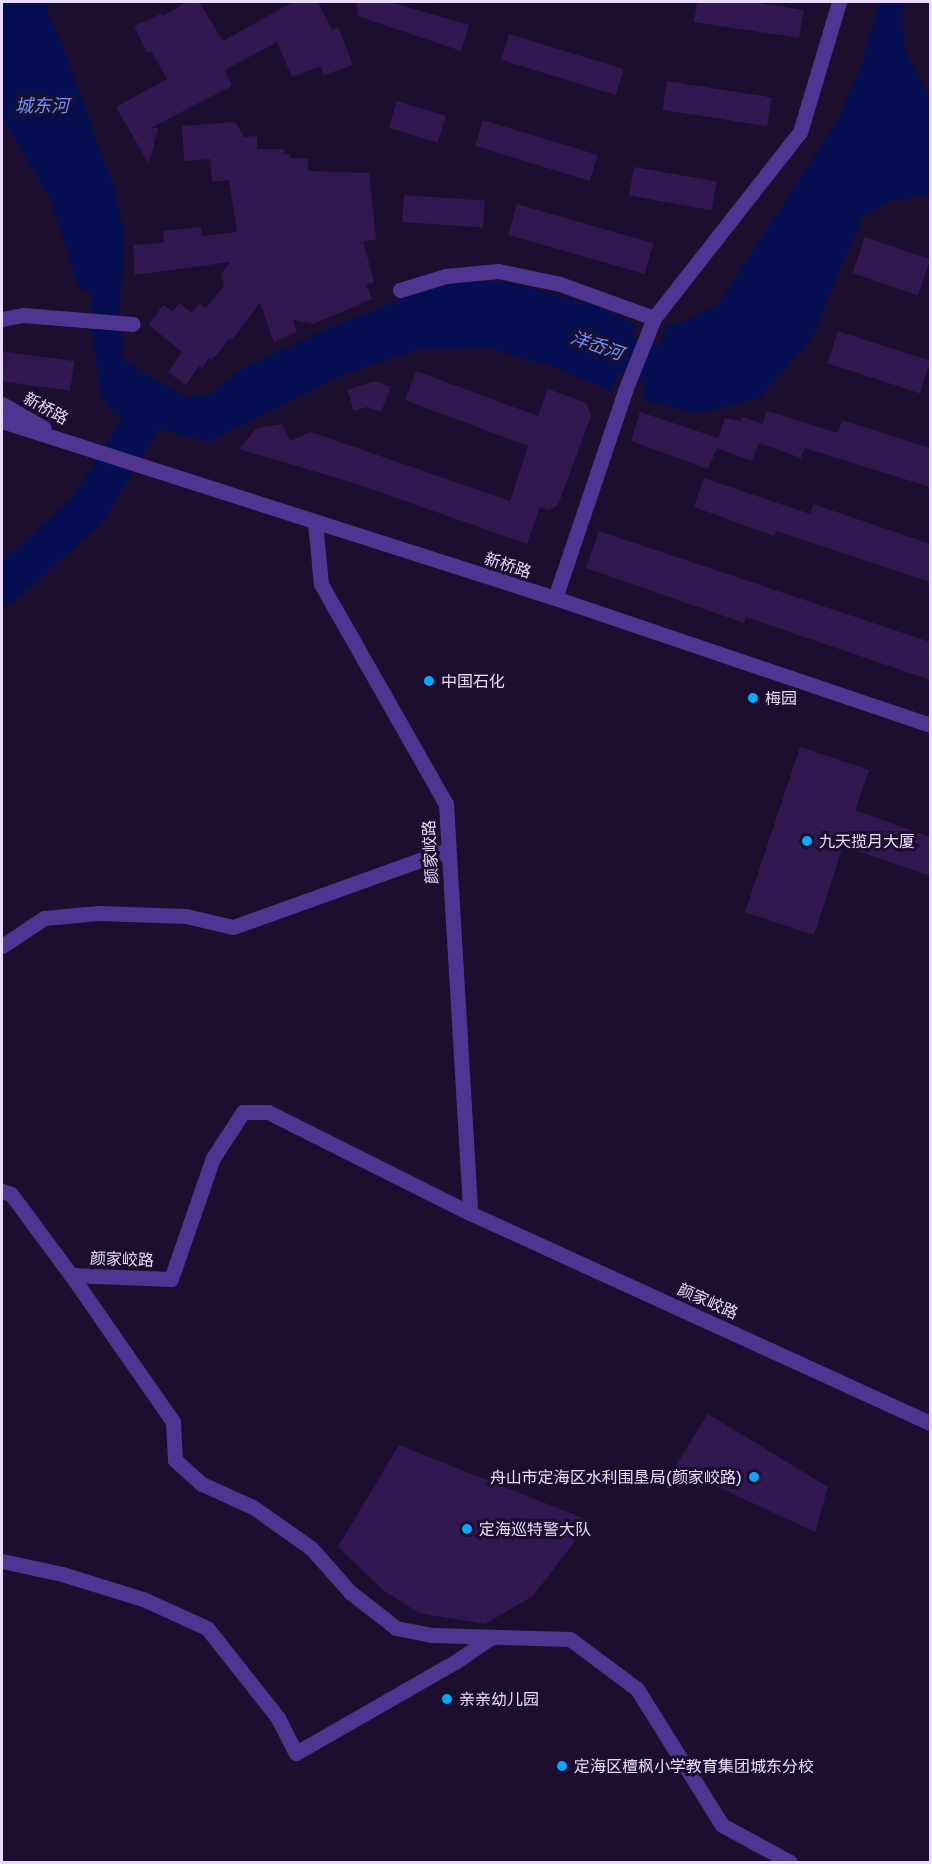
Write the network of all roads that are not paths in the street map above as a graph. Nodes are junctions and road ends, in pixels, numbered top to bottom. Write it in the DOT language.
graph roads {
  1 [pos="838,2"];
  2 [pos="400,290"];
  3 [pos="654,318"];
  4 [pos="2,319"];
  5 [pos="133,324"];
  6 [pos="2,404"];
  7 [pos="2,421"];
  8 [pos="72,444"];
  9 [pos="315,522"];
  10 [pos="555,598"];
  11 [pos="930,725"];
  12 [pos="448,850"];
  13 [pos="2,946"];
  14 [pos="2,1191"];
  15 [pos="470,1213"];
  16 [pos="71,1275"];
  17 [pos="930,1423"];
  18 [pos="2,1561"];
  19 [pos="490,1638"];
  20 [pos="790,1863"];
  1 -- 3 [label="street"];
  2 -- 3 [label="street"];
  3 -- 10 [label="street"];
  4 -- 5 [label="street"];
  6 -- 8 [label="street, 新桥路"];
  7 -- 8 [label="street, 新桥路"];
  8 -- 9 [label="street, 新桥路"];
  9 -- 10 [label="street, 新桥路"];
  9 -- 12 [label="street, 颜家峧路"];
  10 -- 11 [label="street, 新桥路"];
  12 -- 13 [label="street"];
  12 -- 15 [label="street, 颜家峧路"];
  14 -- 16 [label="street, 颜家峧路"];
  15 -- 16 [label="street, 颜家峧路"];
  15 -- 17 [label="street, 颜家峧路"];
  16 -- 19 [label="street"];
  18 -- 19 [label="street"];
  19 -- 20 [label="street"];
}
